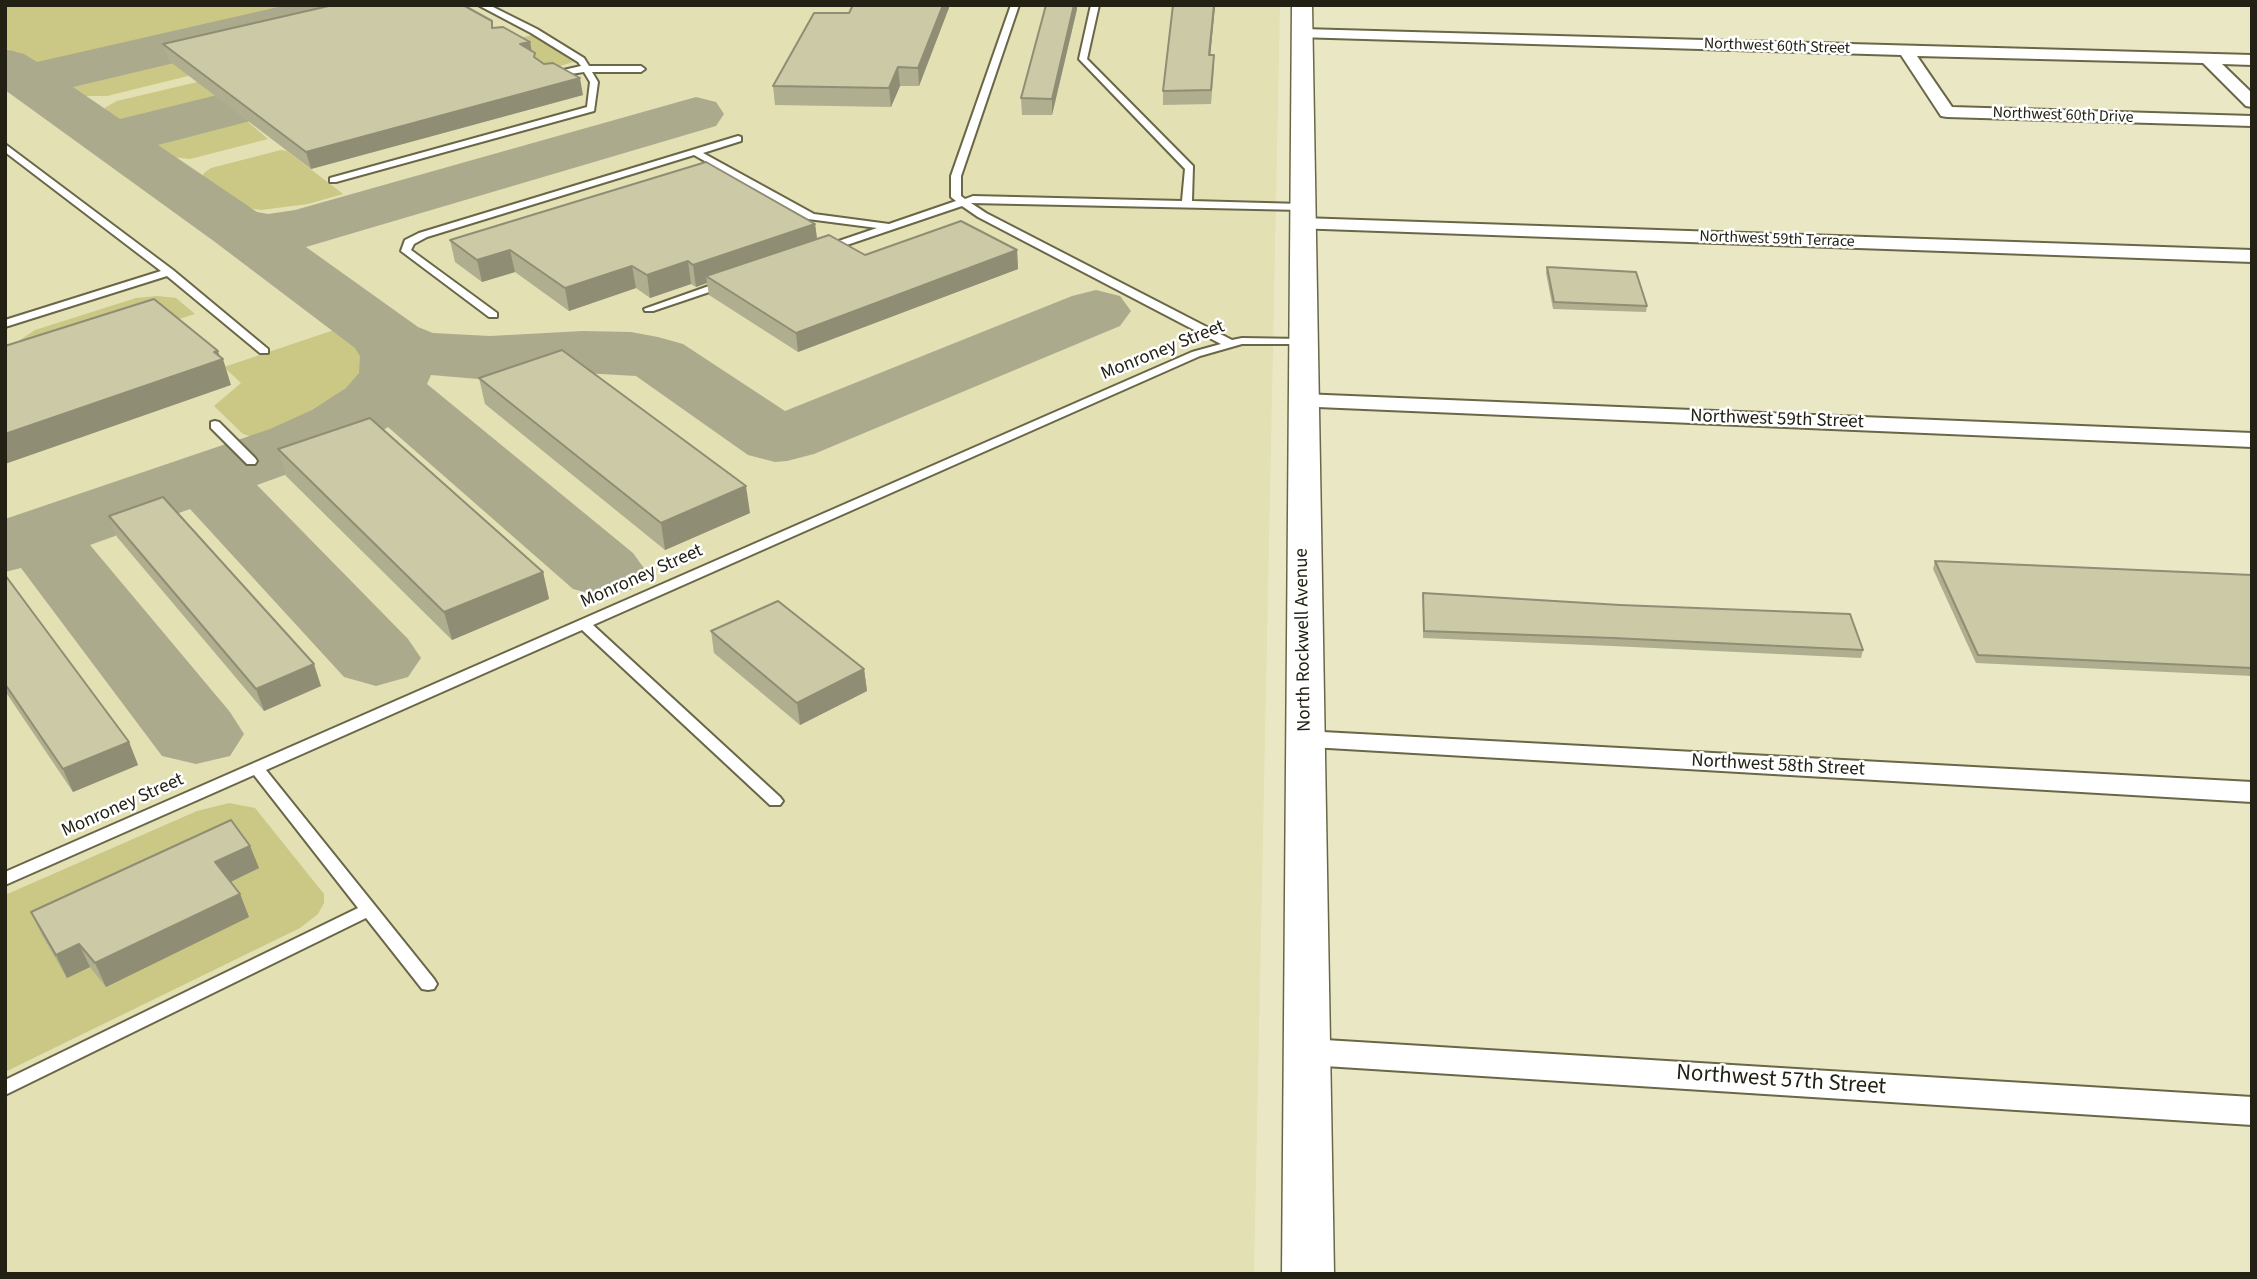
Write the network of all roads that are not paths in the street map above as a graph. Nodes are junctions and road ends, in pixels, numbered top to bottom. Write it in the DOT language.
graph roads {
  1 [pos="1015,5"];
  2 [pos="1095,5"];
  3 [pos="482,8"];
  4 [pos="1302,20"];
  5 [pos="534,31"];
  6 [pos="523,34"];
  7 [pos="1906,51"];
  8 [pos="2208,59"];
  9 [pos="2252,61"];
  10 [pos="586,69"];
  11 [pos="640,69"];
  12 [pos="543,71"];
  13 [pos="2252,102"];
  14 [pos="2252,121"];
  15 [pos="738,139"];
  16 [pos="5,147"];
  17 [pos="695,152"];
  18 [pos="334,180"];
  19 [pos="961,202"];
  20 [pos="1187,204"];
  21 [pos="1302,215"];
  22 [pos="890,226"];
  23 [pos="814,253"];
  24 [pos="2252,256"];
  25 [pos="169,272"];
  26 [pos="738,279"];
  27 [pos="649,309"];
  28 [pos="492,315"];
  29 [pos="5,324"];
  30 [pos="1302,342"];
  31 [pos="1228,343"];
  32 [pos="264,351"];
  33 [pos="1302,401"];
  34 [pos="215,425"];
  35 [pos="2252,440"];
  36 [pos="251,461"];
  37 [pos="583,624"];
  38 [pos="1304,740"];
  39 [pos="256,768"];
  40 [pos="2252,792"];
  41 [pos="775,801"];
  42 [pos="5,879"];
  43 [pos="368,910"];
  44 [pos="428,984"];
  45 [pos="1309,1052"];
  46 [pos="5,1088"];
  47 [pos="2252,1111"];
  48 [pos="1308,1274"];
  1 -- 19 [label="lane"];
  2 -- 20 [label="lane"];
  3 -- 5 [label="lane"];
  4 -- 7 [label="street, Northwest 60th Street"];
  4 -- 21 [label="main road, North Rockwell Avenue"];
  5 -- 6 [label="lane"];
  5 -- 10 [label="lane"];
  7 -- 8 [label="street, Northwest 60th Street"];
  7 -- 14 [label="street, Northwest 60th Drive"];
  8 -- 9 [label="street, Northwest 60th Street"];
  8 -- 13 [label="street"];
  10 -- 11 [label="lane"];
  10 -- 12 [label="lane"];
  10 -- 18 [label="lane"];
  15 -- 17 [label="lane"];
  16 -- 25 [label="lane"];
  17 -- 22 [label="lane"];
  17 -- 28 [label="lane"];
  19 -- 20 [label="lane"];
  19 -- 22 [label="lane"];
  19 -- 31 [label="lane"];
  20 -- 21 [label="lane"];
  21 -- 24 [label="street, Northwest 59th Terrace"];
  21 -- 30 [label="main road, North Rockwell Avenue"];
  22 -- 23 [label="lane"];
  25 -- 29 [label="lane"];
  25 -- 32 [label="lane"];
  26 -- 27 [label="lane"];
  30 -- 31 [label="lane, Monroney Street"];
  30 -- 33 [label="main road, North Rockwell Avenue"];
  31 -- 37 [label="lane, Monroney Street"];
  33 -- 35 [label="street, Northwest 59th Street"];
  33 -- 38 [label="main road, North Rockwell Avenue"];
  34 -- 36 [label="lane"];
  37 -- 39 [label="lane, Monroney Street"];
  37 -- 41 [label="lane"];
  38 -- 40 [label="street, Northwest 58th Street"];
  38 -- 45 [label="main road, North Rockwell Avenue"];
  39 -- 42 [label="lane, Monroney Street"];
  39 -- 43 [label="lane"];
  43 -- 44 [label="lane"];
  43 -- 46 [label="lane"];
  45 -- 47 [label="street, Northwest 57th Street"];
  45 -- 48 [label="main road, North Rockwell Avenue"];
}
